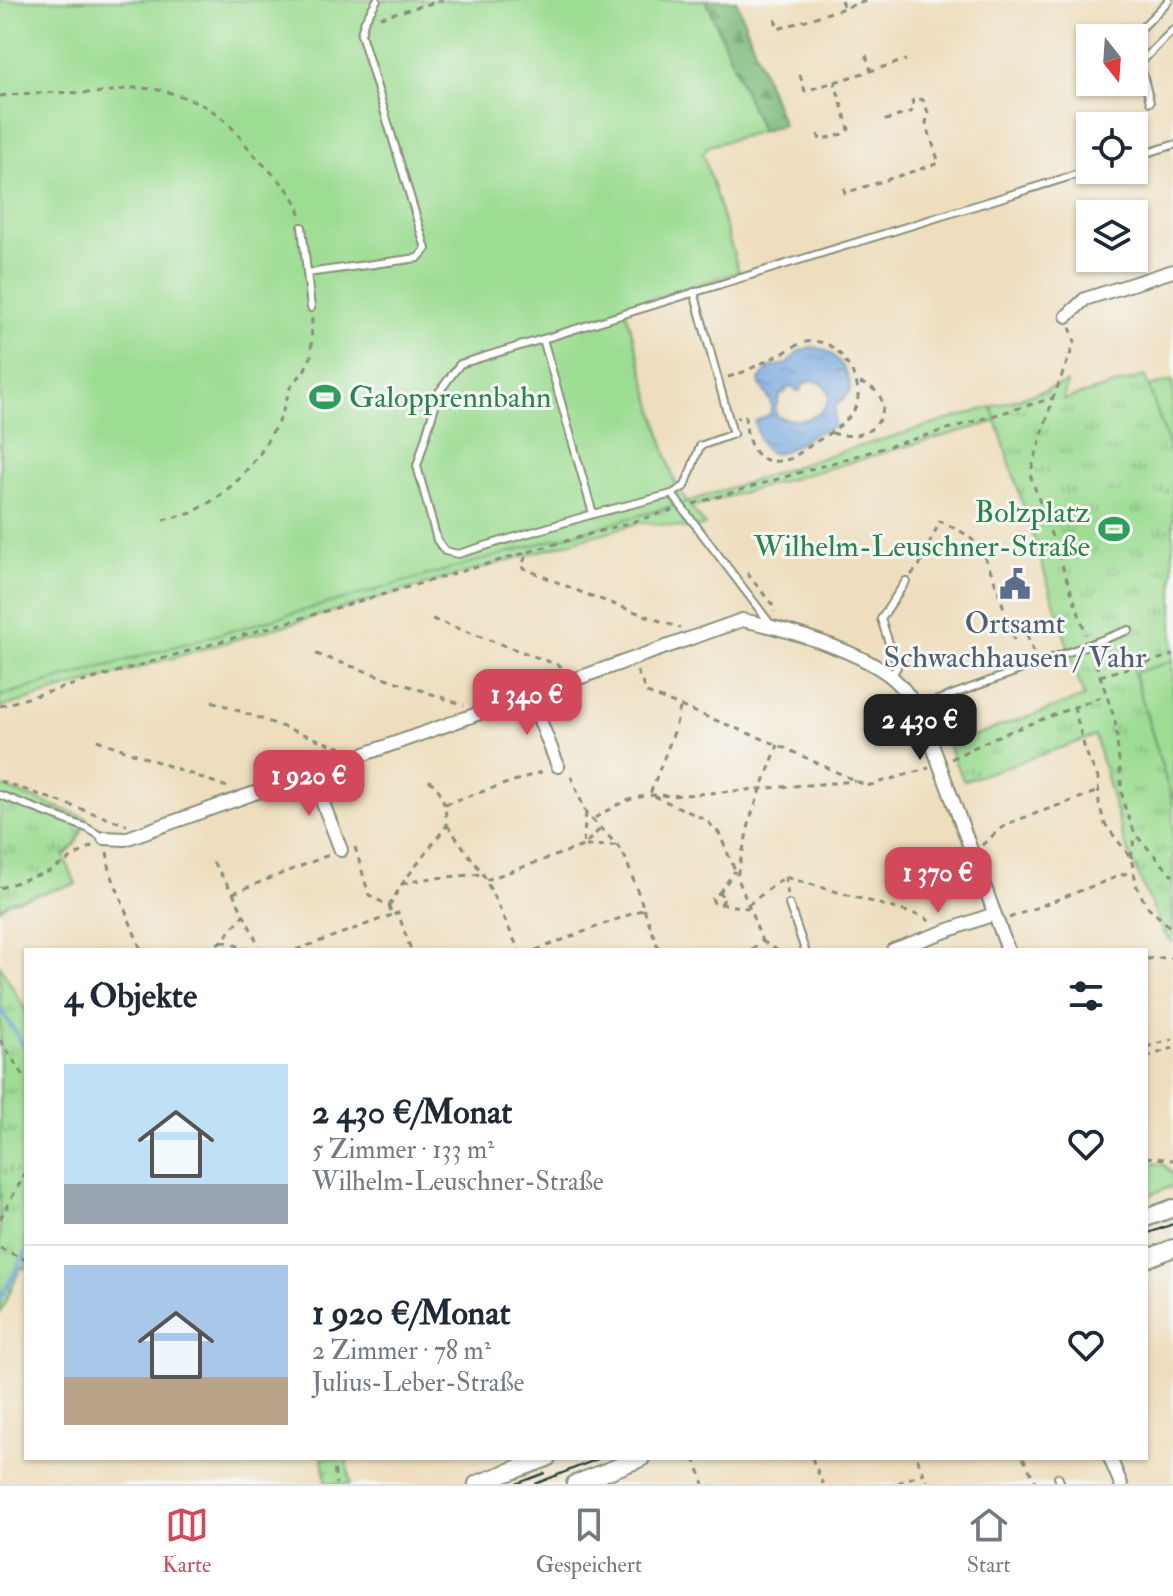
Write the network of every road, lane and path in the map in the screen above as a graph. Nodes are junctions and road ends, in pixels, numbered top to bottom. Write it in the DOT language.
graph roads {
  1 [pos="377,0"];
  2 [pos="443,0"];
  3 [pos="841,0"];
  4 [pos="869,0"];
  5 [pos="1169,0"];
  6 [pos="844,9"];
  7 [pos="775,19"];
  8 [pos="364,22"];
  9 [pos="1146,24"];
  10 [pos="1173,30"];
  11 [pos="866,55"];
  12 [pos="906,60"];
  13 [pos="871,71"];
  14 [pos="800,75"];
  15 [pos="835,83"];
  16 [pos="0,96"];
  17 [pos="1150,102"];
  18 [pos="885,114"];
  19 [pos="818,134"];
  20 [pos="1173,145"];
  21 [pos="1148,153"];
  22 [pos="1076,175"];
  23 [pos="844,188"];
  24 [pos="302,227"];
  25 [pos="1173,271"];
  26 [pos="307,273"];
  27 [pos="694,292"];
  28 [pos="311,308"];
  29 [pos="1067,316"];
  30 [pos="543,339"];
  31 [pos="718,379"];
  32 [pos="857,383"];
  33 [pos="1053,398"];
  34 [pos="730,420"];
  35 [pos="832,433"];
  36 [pos="672,494"];
  37 [pos="693,504"];
  38 [pos="683,507"];
  39 [pos="593,514"];
  40 [pos="163,520"];
  41 [pos="528,552"];
  42 [pos="906,581"];
  43 [pos="432,619"];
  44 [pos="772,626"];
  45 [pos="1129,630"];
  46 [pos="698,634"];
  47 [pos="1027,635"];
  48 [pos="1014,640"];
  49 [pos="1089,645"];
  50 [pos="316,654"];
  51 [pos="1173,655"];
  52 [pos="631,659"];
  53 [pos="1038,663"];
  54 [pos="585,675"];
  55 [pos="1100,676"];
  56 [pos="891,677"];
  57 [pos="530,695"];
  58 [pos="1106,695"];
  59 [pos="212,701"];
  60 [pos="0,706"];
  61 [pos="1074,707"];
  62 [pos="680,708"];
  63 [pos="916,708"];
  64 [pos="483,711"];
  65 [pos="97,740"];
  66 [pos="778,745"];
  67 [pos="352,758"];
  68 [pos="941,765"];
  69 [pos="558,766"];
  70 [pos="311,772"];
  71 [pos="426,779"];
  72 [pos="0,781"];
  73 [pos="856,781"];
  74 [pos="762,789"];
  75 [pos="1099,791"];
  76 [pos="249,794"];
  77 [pos="650,794"];
  78 [pos="0,795"];
  79 [pos="445,804"];
  80 [pos="586,813"];
  81 [pos="594,819"];
  82 [pos="447,825"];
  83 [pos="601,827"];
  84 [pos="145,832"];
  85 [pos="1135,834"];
  86 [pos="104,838"];
  87 [pos="617,845"];
  88 [pos="583,846"];
  89 [pos="341,850"];
  90 [pos="973,853"];
  91 [pos="1131,858"];
  92 [pos="213,862"];
  93 [pos="1134,870"];
  94 [pos="736,873"];
  95 [pos="483,874"];
  96 [pos="1173,876"];
  97 [pos="785,877"];
  98 [pos="486,880"];
  99 [pos="402,884"];
  100 [pos="0,888"];
  101 [pos="233,893"];
  102 [pos="719,893"];
  103 [pos="720,904"];
  104 [pos="789,904"];
  105 [pos="389,906"];
  106 [pos="749,906"];
  107 [pos="644,909"];
  108 [pos="244,914"];
  109 [pos="392,915"];
  110 [pos="996,918"];
  111 [pos="1173,930"];
  112 [pos="940,933"];
  113 [pos="222,941"];
  114 [pos="762,941"];
  115 [pos="140,948"];
  116 [pos="210,948"];
  117 [pos="245,948"];
  118 [pos="260,948"];
  119 [pos="301,948"];
  120 [pos="410,948"];
  121 [pos="518,948"];
  122 [pos="541,948"];
  123 [pos="658,948"];
  124 [pos="754,948"];
  125 [pos="774,948"];
  126 [pos="804,948"];
  127 [pos="899,948"];
  128 [pos="1007,948"];
  129 [pos="1173,957"];
  130 [pos="1148,959"];
  131 [pos="1173,1039"];
  132 [pos="0,1040"];
  133 [pos="1148,1046"];
  134 [pos="1173,1048"];
  135 [pos="1148,1056"];
  136 [pos="24,1076"];
  137 [pos="1148,1157"];
  138 [pos="1173,1160"];
  139 [pos="24,1176"];
  140 [pos="1173,1208"];
  141 [pos="1148,1217"];
  142 [pos="0,1219"];
  143 [pos="0,1248"];
  144 [pos="1173,1248"];
  145 [pos="1148,1258"];
  146 [pos="24,1259"];
  147 [pos="333,1460"];
  148 [pos="542,1460"];
  149 [pos="636,1460"];
  150 [pos="695,1460"];
  151 [pos="813,1460"];
  152 [pos="918,1460"];
  153 [pos="1024,1460"];
  154 [pos="1111,1460"];
  155 [pos="923,1473"];
  156 [pos="898,1483"];
  157 [pos="336,1484"];
  158 [pos="477,1484"];
  159 [pos="575,1484"];
  160 [pos="704,1484"];
  161 [pos="823,1484"];
  162 [pos="928,1484"];
  163 [pos="1037,1484"];
  164 [pos="1121,1484"];
  1 -- 8 [label="lane"];
  2 -- 8 [label="path"];
  3 -- 6 [label="path"];
  4 -- 6 [label="path"];
  5 -- 9 [label="lane"];
  6 -- 7 [label="path"];
  8 -- 26 [label="lane"];
  10 -- 17 [label="lane"];
  11 -- 13 [label="path"];
  12 -- 13 [label="path"];
  13 -- 15 [label="path"];
  14 -- 15 [label="path"];
  15 -- 19 [label="path"];
  16 -- 24 [label="path"];
  18 -- 23 [label="path"];
  20 -- 21 [label="lane"];
  22 -- 27 [label="lane"];
  24 -- 26 [label="lane"];
  25 -- 29 [label="street"];
  26 -- 28 [label="lane"];
  27 -- 30 [label="lane"];
  27 -- 31 [label="lane"];
  28 -- 40 [label="path"];
  29 -- 33 [label="path"];
  30 -- 39 [label="lane"];
  30 -- 39 [label="lane"];
  31 -- 32 [label="path"];
  31 -- 34 [label="lane"];
  32 -- 35 [label="path"];
  32 -- 35 [label="path"];
  33 -- 37 [label="path"];
  33 -- 49 [label="path"];
  34 -- 35 [label="path"];
  34 -- 36 [label="lane"];
  36 -- 38 [label="lane"];
  36 -- 39 [label="lane"];
  38 -- 41 [label="path"];
  38 -- 44 [label="lane"];
  41 -- 46 [label="path"];
  41 -- 60 [label="path"];
  42 -- 48 [label="path"];
  42 -- 56 [label="lane"];
  43 -- 54 [label="path"];
  44 -- 46 [label="street"];
  44 -- 56 [label="street"];
  45 -- 49 [label="lane"];
  46 -- 52 [label="street"];
  47 -- 53 [label="path"];
  49 -- 53 [label="lane"];
  49 -- 55 [label="path"];
  50 -- 64 [label="path"];
  51 -- 55 [label="path"];
  52 -- 54 [label="street"];
  52 -- 62 [label="path"];
  53 -- 63 [label="lane"];
  54 -- 57 [label="street"];
  55 -- 58 [label="path"];
  56 -- 63 [label="street"];
  57 -- 64 [label="street"];
  57 -- 69 [label="street"];
  58 -- 61 [label="path"];
  58 -- 85 [label="path"];
  59 -- 67 [label="path"];
  61 -- 68 [label="path"];
  61 -- 75 [label="path"];
  62 -- 66 [label="path"];
  62 -- 77 [label="path"];
  63 -- 68 [label="street"];
  64 -- 67 [label="street"];
  65 -- 76 [label="path"];
  66 -- 73 [label="path"];
  66 -- 74 [label="path"];
  67 -- 70 [label="street"];
  68 -- 73 [label="path"];
  68 -- 90 [label="street"];
  69 -- 79 [label="path"];
  69 -- 80 [label="path"];
  70 -- 76 [label="street"];
  70 -- 89 [label="street"];
  71 -- 79 [label="path"];
  72 -- 84 [label="path"];
  73 -- 74 [label="path"];
  74 -- 77 [label="path"];
  74 -- 94 [label="path"];
  75 -- 90 [label="path"];
  75 -- 91 [label="path"];
  76 -- 84 [label="street"];
  77 -- 81 [label="path"];
  77 -- 94 [label="path"];
  78 -- 86 [label="lane"];
  79 -- 82 [label="path"];
  80 -- 81 [label="path"];
  80 -- 88 [label="path"];
  81 -- 83 [label="path"];
  82 -- 95 [label="path"];
  82 -- 99 [label="path"];
  83 -- 87 [label="path"];
  83 -- 88 [label="path"];
  84 -- 86 [label="street"];
  85 -- 91 [label="path"];
  85 -- 96 [label="path"];
  86 -- 100 [label="path"];
  86 -- 115 [label="path"];
  87 -- 88 [label="path"];
  87 -- 107 [label="path"];
  88 -- 98 [label="path"];
  89 -- 101 [label="path"];
  89 -- 105 [label="path"];
  90 -- 110 [label="street"];
  91 -- 93 [label="path"];
  92 -- 101 [label="path"];
  93 -- 110 [label="path"];
  93 -- 111 [label="path"];
  94 -- 102 [label="path"];
  94 -- 106 [label="path"];
  95 -- 98 [label="path"];
  95 -- 99 [label="path"];
  97 -- 104 [label="path"];
  97 -- 106 [label="path"];
  97 -- 112 [label="path"];
  98 -- 121 [label="path"];
  99 -- 105 [label="path"];
  101 -- 108 [label="path"];
  102 -- 103 [label="path"];
  102 -- 103 [label="path"];
  103 -- 106 [label="path"];
  104 -- 126 [label="lane"];
  105 -- 109 [label="path"];
  106 -- 114 [label="path"];
  107 -- 122 [label="path"];
  107 -- 123 [label="path"];
  108 -- 113 [label="path"];
  108 -- 118 [label="path"];
  109 -- 119 [label="path"];
  109 -- 120 [label="path"];
  110 -- 112 [label="street"];
  110 -- 128 [label="street"];
  112 -- 127 [label="street"];
  113 -- 116 [label="path"];
  113 -- 117 [label="path"];
  114 -- 124 [label="path"];
  114 -- 125 [label="path"];
  129 -- 130 [label="path"];
  131 -- 133 [label="path"];
  132 -- 136 [label="path"];
  134 -- 135 [label="path"];
  137 -- 138 [label="path"];
  139 -- 142 [label="path"];
  140 -- 141 [label="street"];
  143 -- 146 [label="path"];
  144 -- 145 [label="street"];
  147 -- 157 [label="path"];
  148 -- 158 [label="street"];
  149 -- 159 [label="street"];
  150 -- 160 [label="path"];
  151 -- 161 [label="path"];
  152 -- 155 [label="path"];
  153 -- 163 [label="path"];
  154 -- 164 [label="street"];
  155 -- 156 [label="path"];
  155 -- 162 [label="path"];
}
